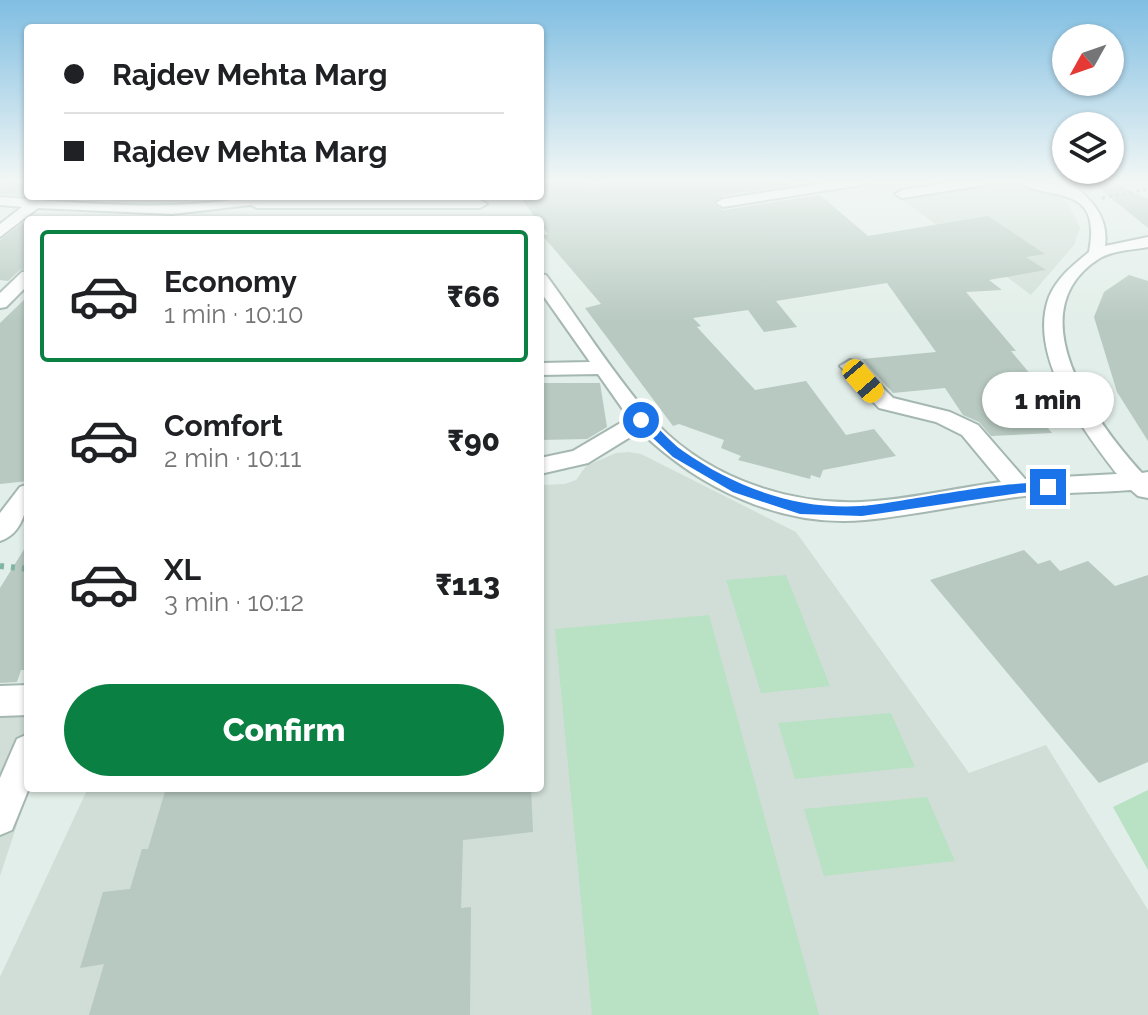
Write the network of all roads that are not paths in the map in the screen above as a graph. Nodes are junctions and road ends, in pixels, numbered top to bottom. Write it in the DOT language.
graph roads {
  1 [pos="1100,228"];
  2 [pos="1148,242"];
  3 [pos="1096,254"];
  4 [pos="24,280"];
  5 [pos="544,285"];
  6 [pos="0,303"];
  7 [pos="850,366"];
  8 [pos="604,368"];
  9 [pos="544,369"];
  10 [pos="641,420"];
  11 [pos="544,466"];
  12 [pos="1144,485"];
  13 [pos="1019,488"];
  14 [pos="24,498"];
  15 [pos="0,531"];
  16 [pos="24,700"];
  17 [pos="0,701"];
  18 [pos="24,760"];
  19 [pos="0,818"];
  1 -- 3 [label="street"];
  2 -- 3 [label="street"];
  3 -- 12 [label="street"];
  4 -- 6 [label="street"];
  5 -- 8 [label="street"];
  7 -- 13 [label="street"];
  8 -- 9 [label="street"];
  8 -- 10 [label="street"];
  10 -- 11 [label="street"];
  10 -- 13 [label="street"];
  12 -- 13 [label="street"];
  14 -- 15 [label="street"];
  16 -- 17 [label="street"];
  18 -- 19 [label="street"];
}
